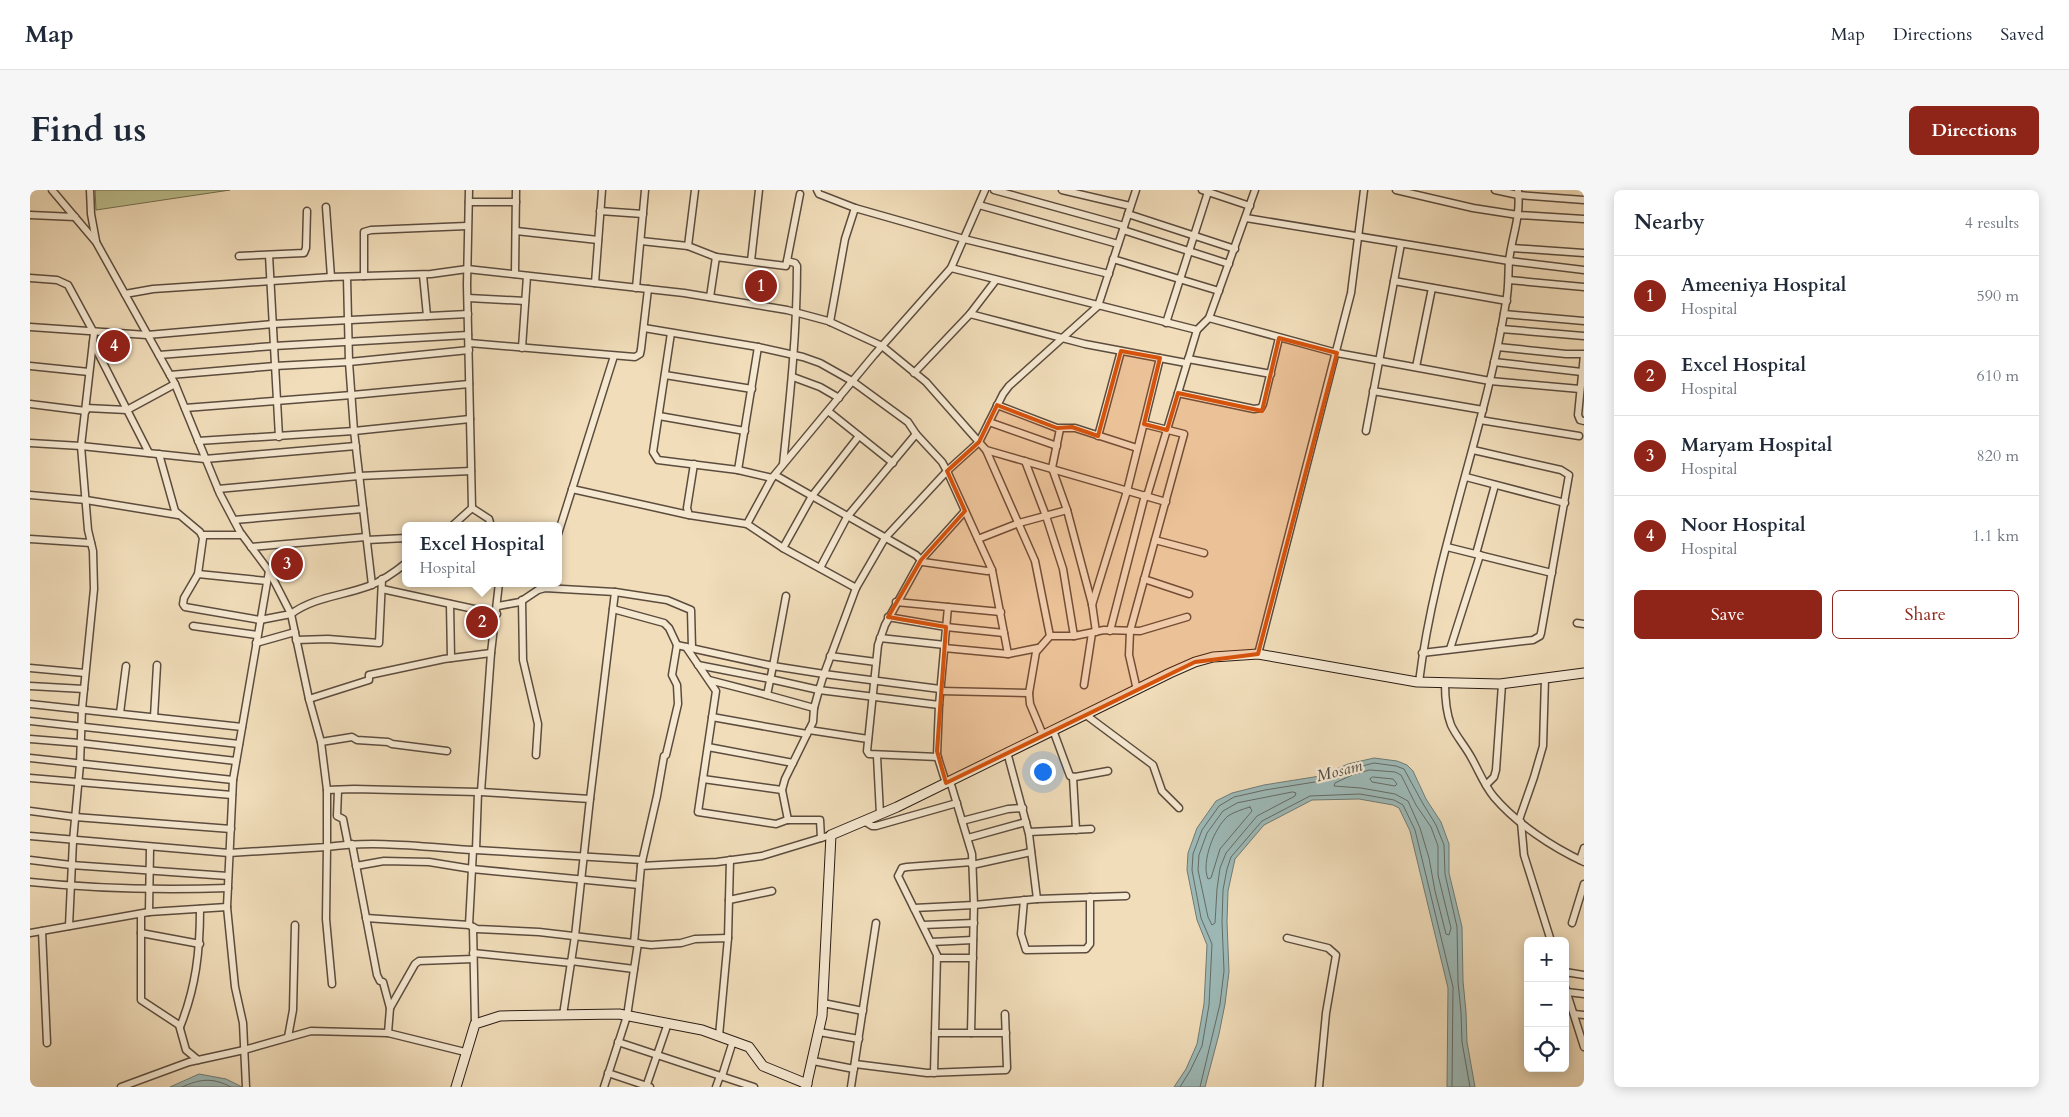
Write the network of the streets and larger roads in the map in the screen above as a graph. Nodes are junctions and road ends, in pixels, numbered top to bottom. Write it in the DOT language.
graph roads {
  1 [pos="52,190"];
  2 [pos="90,190"];
  3 [pos="469,190"];
  4 [pos="516,190"];
  5 [pos="602,190"];
  6 [pos="646,190"];
  7 [pos="695,190"];
  8 [pos="759,190"];
  9 [pos="817,190"];
  10 [pos="985,190"];
  11 [pos="994,190"];
  12 [pos="1062,190"];
  13 [pos="1136,190"];
  14 [pos="1255,190"];
  15 [pos="1364,190"];
  16 [pos="1396,190"];
  17 [pos="1495,190"];
  18 [pos="1205,191"];
  19 [pos="1518,192"];
  20 [pos="800,194"];
  21 [pos="1584,200"];
  22 [pos="468,202"];
  23 [pos="516,202"];
  24 [pos="979,205"];
  25 [pos="1130,206"];
  26 [pos="1250,206"];
  27 [pos="326,207"];
  28 [pos="855,208"];
  29 [pos="307,211"];
  30 [pos="600,211"];
  31 [pos="643,214"];
  32 [pos="1128,214"];
  33 [pos="30,215"];
  34 [pos="1518,215"];
  35 [pos="75,217"];
  36 [pos="1246,218"];
  37 [pos="1584,219"];
  38 [pos="467,226"];
  39 [pos="1123,228"];
  40 [pos="516,231"];
  41 [pos="1193,236"];
  42 [pos="1359,237"];
  43 [pos="964,239"];
  44 [pos="598,240"];
  45 [pos="641,241"];
  46 [pos="96,242"];
  47 [pos="1118,244"];
  48 [pos="1401,244"];
  49 [pos="688,246"];
  50 [pos="1235,248"];
  51 [pos="1512,248"];
  52 [pos="1188,251"];
  53 [pos="1584,253"];
  54 [pos="269,255"];
  55 [pos="240,256"];
  56 [pos="716,257"];
  57 [pos="1114,259"];
  58 [pos="787,260"];
  59 [pos="750,261"];
  60 [pos="1509,262"];
  61 [pos="1229,264"];
  62 [pos="951,268"];
  63 [pos="467,269"];
  64 [pos="1584,270"];
  65 [pos="515,274"];
  66 [pos="1109,274"];
  67 [pos="423,275"];
  68 [pos="364,276"];
  69 [pos="527,276"];
  70 [pos="331,277"];
  71 [pos="347,277"];
  72 [pos="30,278"];
  73 [pos="996,280"];
  74 [pos="1179,280"];
  75 [pos="1509,280"];
  76 [pos="270,281"];
  77 [pos="1394,281"];
  78 [pos="595,283"];
  79 [pos="1584,287"];
  80 [pos="636,288"];
  81 [pos="1432,288"];
  82 [pos="648,289"];
  83 [pos="1219,291"];
  84 [pos="125,294"];
  85 [pos="710,297"];
  86 [pos="468,298"];
  87 [pos="526,301"];
  88 [pos="1507,301"];
  89 [pos="1098,306"];
  90 [pos="797,313"];
  91 [pos="468,314"];
  92 [pos="970,314"];
  93 [pos="1504,314"];
  94 [pos="427,316"];
  95 [pos="1208,318"];
  96 [pos="349,320"];
  97 [pos="1584,321"];
  98 [pos="830,322"];
  99 [pos="1166,323"];
  100 [pos="273,324"];
  101 [pos="30,327"];
  102 [pos="644,328"];
  103 [pos="1501,329"];
  104 [pos="1197,330"];
  105 [pos="671,332"];
  106 [pos="94,333"];
  107 [pos="147,335"];
  108 [pos="468,335"];
  109 [pos="1584,336"];
  110 [pos="1062,338"];
  111 [pos="1279,338"];
  112 [pos="349,342"];
  113 [pos="93,343"];
  114 [pos="274,346"];
  115 [pos="882,346"];
  116 [pos="469,347"];
  117 [pos="758,347"];
  118 [pos="1498,347"];
  119 [pos="522,348"];
  120 [pos="1121,351"];
  121 [pos="1337,353"];
  122 [pos="1584,354"];
  123 [pos="159,355"];
  124 [pos="795,355"];
  125 [pos="614,356"];
  126 [pos="1160,358"];
  127 [pos="1379,360"];
  128 [pos="1187,361"];
  129 [pos="349,362"];
  130 [pos="1494,362"];
  131 [pos="30,366"];
  132 [pos="275,366"];
  133 [pos="1416,367"];
  134 [pos="89,372"];
  135 [pos="1582,372"];
  136 [pos="914,373"];
  137 [pos="1271,374"];
  138 [pos="170,375"];
  139 [pos="665,375"];
  140 [pos="792,377"];
  141 [pos="852,381"];
  142 [pos="1490,381"];
  143 [pos="175,384"];
  144 [pos="469,384"];
  145 [pos="752,389"];
  146 [pos="1580,389"];
  147 [pos="1373,392"];
  148 [pos="1178,393"];
  149 [pos="352,396"];
  150 [pos="839,398"];
  151 [pos="276,400"];
  152 [pos="30,404"];
  153 [pos="997,405"];
  154 [pos="185,408"];
  155 [pos="86,409"];
  156 [pos="127,410"];
  157 [pos="1483,410"];
  158 [pos="828,411"];
  159 [pos="659,416"];
  160 [pos="470,419"];
  161 [pos="1480,420"];
  162 [pos="1584,421"];
  163 [pos="989,422"];
  164 [pos="1144,424"];
  165 [pos="1060,429"];
  166 [pos="745,430"];
  167 [pos="1166,430"];
  168 [pos="354,431"];
  169 [pos="1366,431"];
  170 [pos="916,434"];
  171 [pos="859,436"];
  172 [pos="1098,436"];
  173 [pos="1579,436"];
  174 [pos="279,437"];
  175 [pos="198,441"];
  176 [pos="979,442"];
  177 [pos="30,443"];
  178 [pos="81,446"];
  179 [pos="356,446"];
  180 [pos="1056,446"];
  181 [pos="1137,448"];
  182 [pos="986,450"];
  183 [pos="1473,450"];
  184 [pos="149,453"];
  185 [pos="158,454"];
  186 [pos="205,459"];
  187 [pos="1025,461"];
  188 [pos="893,463"];
  189 [pos="694,464"];
  190 [pos="783,466"];
  191 [pos="1052,468"];
  192 [pos="738,470"];
  193 [pos="471,471"];
  194 [pos="947,471"];
  195 [pos="359,476"];
  196 [pos="773,477"];
  197 [pos="1466,477"];
  198 [pos="1495,485"];
  199 [pos="218,489"];
  200 [pos="572,489"];
  201 [pos="1127,491"];
  202 [pos="30,496"];
  203 [pos="812,496"];
  204 [pos="1146,496"];
  205 [pos="86,500"];
  206 [pos="1166,502"];
  207 [pos="1565,503"];
  208 [pos="472,508"];
  209 [pos="363,509"];
  210 [pos="1067,510"];
  211 [pos="965,511"];
  212 [pos="178,515"];
  213 [pos="689,515"];
  214 [pos="1046,516"];
  215 [pos="847,517"];
  216 [pos="234,520"];
  217 [pos="456,522"];
  218 [pos="490,522"];
  219 [pos="562,522"];
  220 [pos="1019,523"];
  221 [pos="747,524"];
  222 [pos="202,535"];
  223 [pos="242,535"];
  224 [pos="402,538"];
  225 [pos="885,538"];
  226 [pos="30,539"];
  227 [pos="366,539"];
  228 [pos="978,539"];
  229 [pos="1155,540"];
  230 [pos="91,543"];
  231 [pos="251,547"];
  232 [pos="1447,547"];
  233 [pos="783,548"];
  234 [pos="1204,554"];
  235 [pos="1478,555"];
  236 [pos="921,560"];
  237 [pos="402,566"];
  238 [pos="820,568"];
  239 [pos="992,570"];
  240 [pos="269,571"];
  241 [pos="1552,573"];
  242 [pos="198,574"];
  243 [pos="382,579"];
  244 [pos="1144,579"];
  245 [pos="267,582"];
  246 [pos="372,585"];
  247 [pos="500,587"];
  248 [pos="856,588"];
  249 [pos="382,589"];
  250 [pos="615,592"];
  251 [pos="1189,594"];
  252 [pos="786,596"];
  253 [pos="522,600"];
  254 [pos="896,602"];
  255 [pos="450,604"];
  256 [pos="1092,605"];
  257 [pos="498,606"];
  258 [pos="948,607"];
  259 [pos="614,609"];
  260 [pos="1001,612"];
  261 [pos="291,614"];
  262 [pos="496,614"];
  263 [pos="888,617"];
  264 [pos="1187,618"];
  265 [pos="260,620"];
  266 [pos="193,626"];
  267 [pos="946,627"];
  268 [pos="1110,631"];
  269 [pos="1130,631"];
  270 [pos="1094,632"];
  271 [pos="1004,633"];
  272 [pos="257,635"];
  273 [pos="295,636"];
  274 [pos="1050,636"];
  275 [pos="1074,636"];
  276 [pos="880,638"];
  277 [pos="256,643"];
  278 [pos="677,645"];
  279 [pos="944,646"];
  280 [pos="689,648"];
  281 [pos="1038,648"];
  282 [pos="1450,649"];
  283 [pos="1422,652"];
  284 [pos="491,653"];
  285 [pos="1008,654"];
  286 [pos="1258,654"];
  287 [pos="830,656"];
  288 [pos="450,658"];
  289 [pos="876,662"];
  290 [pos="156,665"];
  291 [pos="698,665"];
  292 [pos="126,666"];
  293 [pos="773,666"];
  294 [pos="30,668"];
  295 [pos="85,673"];
  296 [pos="1584,673"];
  297 [pos="824,674"];
  298 [pos="1545,678"];
  299 [pos="770,679"];
  300 [pos="708,680"];
  301 [pos="874,682"];
  302 [pos="1419,682"];
  303 [pos="1445,683"];
  304 [pos="1502,684"];
  305 [pos="1084,685"];
  306 [pos="30,686"];
  307 [pos="84,689"];
  308 [pos="819,690"];
  309 [pos="940,690"];
  310 [pos="1137,690"];
  311 [pos="1029,693"];
  312 [pos="767,695"];
  313 [pos="873,698"];
  314 [pos="309,699"];
  315 [pos="30,704"];
  316 [pos="938,704"];
  317 [pos="814,708"];
  318 [pos="82,709"];
  319 [pos="120,713"];
  320 [pos="1086,715"];
  321 [pos="154,717"];
  322 [pos="712,717"];
  323 [pos="30,721"];
  324 [pos="81,727"];
  325 [pos="242,727"];
  326 [pos="1053,730"];
  327 [pos="808,732"];
  328 [pos="1043,735"];
  329 [pos="30,739"];
  330 [pos="868,740"];
  331 [pos="321,742"];
  332 [pos="80,743"];
  333 [pos="239,744"];
  334 [pos="708,747"];
  335 [pos="447,751"];
  336 [pos="1008,752"];
  337 [pos="536,755"];
  338 [pos="877,756"];
  339 [pos="938,757"];
  340 [pos="30,758"];
  341 [pos="236,761"];
  342 [pos="793,763"];
  343 [pos="80,764"];
  344 [pos="1108,772"];
  345 [pos="1073,777"];
  346 [pos="30,778"];
  347 [pos="703,779"];
  348 [pos="233,780"];
  349 [pos="948,782"];
  350 [pos="79,784"];
  351 [pos="1486,785"];
  352 [pos="327,790"];
  353 [pos="338,790"];
  354 [pos="782,790"];
  355 [pos="479,792"];
  356 [pos="232,795"];
  357 [pos="590,798"];
  358 [pos="957,804"];
  359 [pos="1023,808"];
  360 [pos="1179,808"];
  361 [pos="30,811"];
  362 [pos="880,814"];
  363 [pos="75,817"];
  364 [pos="788,820"];
  365 [pos="864,821"];
  366 [pos="962,821"];
  367 [pos="1520,821"];
  368 [pos="1026,822"];
  369 [pos="231,829"];
  370 [pos="1091,829"];
  371 [pos="1076,830"];
  372 [pos="1029,832"];
  373 [pos="831,835"];
  374 [pos="30,836"];
  375 [pos="822,838"];
  376 [pos="968,838"];
  377 [pos="73,840"];
  378 [pos="350,844"];
  379 [pos="150,848"];
  380 [pos="328,848"];
  381 [pos="1584,848"];
  382 [pos="474,850"];
  383 [pos="1031,852"];
  384 [pos="229,853"];
  385 [pos="584,855"];
  386 [pos="30,860"];
  387 [pos="730,860"];
  388 [pos="1582,861"];
  389 [pos="642,863"];
  390 [pos="972,864"];
  391 [pos="71,865"];
  392 [pos="356,866"];
  393 [pos="472,869"];
  394 [pos="150,871"];
  395 [pos="228,876"];
  396 [pos="581,879"];
  397 [pos="30,882"];
  398 [pos="1584,884"];
  399 [pos="639,885"];
  400 [pos="70,886"];
  401 [pos="228,888"];
  402 [pos="149,889"];
  403 [pos="772,891"];
  404 [pos="1126,896"];
  405 [pos="1090,897"];
  406 [pos="1037,899"];
  407 [pos="729,900"];
  408 [pos="1024,900"];
  409 [pos="974,905"];
  410 [pos="227,907"];
  411 [pos="914,908"];
  412 [pos="200,909"];
  413 [pos="149,912"];
  414 [pos="141,914"];
  415 [pos="366,918"];
  416 [pos="974,923"];
  417 [pos="1572,923"];
  418 [pos="876,924"];
  419 [pos="294,925"];
  420 [pos="69,926"];
  421 [pos="471,926"];
  422 [pos="923,926"];
  423 [pos="42,931"];
  424 [pos="30,933"];
  425 [pos="141,933"];
  426 [pos="575,936"];
  427 [pos="1550,937"];
  428 [pos="728,938"];
  429 [pos="1287,938"];
  430 [pos="973,940"];
  431 [pos="931,942"];
  432 [pos="636,943"];
  433 [pos="200,944"];
  434 [pos="473,956"];
  435 [pos="937,958"];
  436 [pos="973,958"];
  437 [pos="571,962"];
  438 [pos="634,969"];
  439 [pos="1569,972"];
  440 [pos="1584,974"];
  441 [pos="332,984"];
  442 [pos="1569,991"];
  443 [pos="1584,994"];
  444 [pos="1569,999"];
  445 [pos="823,1003"];
  446 [pos="390,1008"];
  447 [pos="863,1010"];
  448 [pos="1005,1014"];
  449 [pos="1574,1014"];
  450 [pos="564,1015"];
  451 [pos="627,1016"];
  452 [pos="1584,1016"];
  453 [pos="668,1023"];
  454 [pos="475,1024"];
  455 [pos="180,1027"];
  456 [pos="819,1032"];
  457 [pos="388,1033"];
  458 [pos="935,1033"];
  459 [pos="970,1033"];
  460 [pos="1006,1033"];
  461 [pos="1582,1035"];
  462 [pos="719,1036"];
  463 [pos="288,1038"];
  464 [pos="859,1039"];
  465 [pos="733,1041"];
  466 [pos="618,1042"];
  467 [pos="47,1043"];
  468 [pos="1584,1047"];
  469 [pos="244,1050"];
  470 [pos="465,1052"];
  471 [pos="657,1055"];
  472 [pos="198,1060"];
  473 [pos="813,1060"];
  474 [pos="854,1066"];
  475 [pos="934,1073"];
  476 [pos="608,1074"];
  477 [pos="720,1076"];
  478 [pos="806,1085"];
  479 [pos="121,1087"];
  480 [pos="246,1087"];
  481 [pos="456,1087"];
  482 [pos="604,1087"];
  483 [pos="648,1087"];
  484 [pos="716,1087"];
  485 [pos="754,1087"];
  486 [pos="851,1087"];
  487 [pos="1319,1087"];
  1 -- 35 [label="street"];
  2 -- 46 [label="street"];
  3 -- 22 [label="street"];
  4 -- 23 [label="street"];
  5 -- 30 [label="street"];
  6 -- 31 [label="street"];
  7 -- 49 [label="street"];
  8 -- 59 [label="street"];
  9 -- 28 [label="street"];
  10 -- 24 [label="street"];
  11 -- 39 [label="street"];
  12 -- 25 [label="street"];
  13 -- 25 [label="street"];
  14 -- 26 [label="street"];
  15 -- 42 [label="street"];
  16 -- 34 [label="street"];
  17 -- 19 [label="street"];
  18 -- 26 [label="street"];
  18 -- 41 [label="street"];
  19 -- 21 [label="street"];
  19 -- 34 [label="street"];
  20 -- 58 [label="street"];
  22 -- 23 [label="street"];
  22 -- 38 [label="street"];
  23 -- 40 [label="street"];
  24 -- 43 [label="street"];
  24 -- 47 [label="street"];
  25 -- 32 [label="street"];
  26 -- 36 [label="street"];
  27 -- 70 [label="street"];
  28 -- 43 [label="street"];
  28 -- 98 [label="street"];
  29 -- 54 [label="street"];
  30 -- 31 [label="street"];
  30 -- 44 [label="street"];
  31 -- 45 [label="street"];
  32 -- 39 [label="street"];
  32 -- 41 [label="street"];
  33 -- 35 [label="street"];
  34 -- 37 [label="street"];
  34 -- 51 [label="street"];
  35 -- 46 [label="street"];
  36 -- 42 [label="street"];
  36 -- 50 [label="street"];
  38 -- 63 [label="street"];
  38 -- 68 [label="street"];
  39 -- 47 [label="street"];
  39 -- 52 [label="street"];
  40 -- 44 [label="street"];
  40 -- 65 [label="street"];
  41 -- 50 [label="street"];
  41 -- 52 [label="street"];
  42 -- 48 [label="street"];
  42 -- 121 [label="street"];
  43 -- 62 [label="street"];
  43 -- 66 [label="street"];
  44 -- 78 [label="street"];
  45 -- 49 [label="street"];
  45 -- 80 [label="street"];
  46 -- 84 [label="street"];
  47 -- 57 [label="street"];
  48 -- 60 [label="street"];
  48 -- 77 [label="street"];
  49 -- 56 [label="street"];
  50 -- 61 [label="street"];
  51 -- 53 [label="street"];
  51 -- 60 [label="street"];
  52 -- 61 [label="street"];
  52 -- 74 [label="street"];
  54 -- 55 [label="street"];
  54 -- 76 [label="street"];
  56 -- 59 [label="street"];
  56 -- 85 [label="street"];
  57 -- 66 [label="street"];
  57 -- 74 [label="street"];
  58 -- 59 [label="street"];
  58 -- 90 [label="street"];
  60 -- 64 [label="street"];
  60 -- 75 [label="street"];
  61 -- 83 [label="street"];
  62 -- 73 [label="street"];
  62 -- 115 [label="street"];
  63 -- 65 [label="street"];
  63 -- 67 [label="street"];
  63 -- 86 [label="street"];
  65 -- 69 [label="street"];
  66 -- 89 [label="street"];
  67 -- 68 [label="street"];
  67 -- 94 [label="street"];
  68 -- 71 [label="street"];
  69 -- 78 [label="street"];
  69 -- 87 [label="street"];
  70 -- 71 [label="street"];
  70 -- 76 [label="street"];
  71 -- 96 [label="street"];
  72 -- 106 [label="street"];
  73 -- 89 [label="street"];
  73 -- 92 [label="street"];
  74 -- 83 [label="street"];
  74 -- 99 [label="street"];
  75 -- 79 [label="street"];
  75 -- 88 [label="street"];
  76 -- 84 [label="street"];
  76 -- 100 [label="street"];
  77 -- 81 [label="street"];
  77 -- 127 [label="street"];
  78 -- 80 [label="street"];
  80 -- 82 [label="street"];
  81 -- 88 [label="street"];
  81 -- 133 [label="street"];
  82 -- 85 [label="street"];
  82 -- 102 [label="street"];
  83 -- 95 [label="street"];
  84 -- 107 [label="street"];
  85 -- 90 [label="street"];
  86 -- 87 [label="street"];
  86 -- 91 [label="street"];
  87 -- 119 [label="street"];
  88 -- 93 [label="street"];
  89 -- 99 [label="street"];
  89 -- 110 [label="street"];
  90 -- 98 [label="street"];
  90 -- 124 [label="street"];
  91 -- 94 [label="street"];
  91 -- 108 [label="street"];
  92 -- 110 [label="street"];
  92 -- 136 [label="street"];
  93 -- 97 [label="street"];
  93 -- 103 [label="street"];
  94 -- 96 [label="street"];
  95 -- 104 [label="street"];
  95 -- 111 [label="street"];
  96 -- 100 [label="street"];
  96 -- 112 [label="street"];
  98 -- 115 [label="street"];
  99 -- 104 [label="street"];
  100 -- 107 [label="street"];
  100 -- 114 [label="street"];
  101 -- 106 [label="street"];
  102 -- 105 [label="street"];
  102 -- 125 [label="street"];
  103 -- 109 [label="street"];
  103 -- 118 [label="street"];
  104 -- 128 [label="street"];
  105 -- 117 [label="street"];
  105 -- 139 [label="street"];
  106 -- 107 [label="street"];
  106 -- 113 [label="street"];
  107 -- 123 [label="street"];
  108 -- 112 [label="street"];
  108 -- 116 [label="street"];
  110 -- 120 [label="street"];
  110 -- 153 [label="street"];
  111 -- 121 [label="street"];
  111 -- 137 [label="street"];
  112 -- 114 [label="street"];
  112 -- 129 [label="street"];
  113 -- 134 [label="street"];
  113 -- 156 [label="street"];
  114 -- 123 [label="street"];
  114 -- 132 [label="street"];
  115 -- 136 [label="street"];
  115 -- 141 [label="street"];
  116 -- 119 [label="street"];
  116 -- 129 [label="street"];
  116 -- 144 [label="street"];
  117 -- 124 [label="street"];
  117 -- 145 [label="street"];
  118 -- 122 [label="street"];
  118 -- 130 [label="street"];
  119 -- 125 [label="street"];
  120 -- 126 [label="street"];
  120 -- 172 [label="street"];
  121 -- 127 [label="street"];
  121 -- 286 [label="street"];
  122 -- 135 [label="street"];
  123 -- 138 [label="street"];
  124 -- 140 [label="street"];
  124 -- 141 [label="street"];
  125 -- 200 [label="street"];
  126 -- 128 [label="street"];
  126 -- 164 [label="street"];
  127 -- 133 [label="street"];
  127 -- 147 [label="street"];
  128 -- 137 [label="street"];
  128 -- 148 [label="street"];
  129 -- 132 [label="street"];
  129 -- 149 [label="street"];
  130 -- 135 [label="street"];
  130 -- 142 [label="street"];
  131 -- 134 [label="street"];
  132 -- 138 [label="street"];
  132 -- 151 [label="street"];
  133 -- 142 [label="street"];
  134 -- 155 [label="street"];
  135 -- 146 [label="street"];
  136 -- 176 [label="street"];
  137 -- 148 [label="street"];
  138 -- 143 [label="street"];
  139 -- 145 [label="street"];
  139 -- 159 [label="street"];
  140 -- 150 [label="street"];
  140 -- 190 [label="street"];
  141 -- 150 [label="street"];
  141 -- 170 [label="street"];
  142 -- 146 [label="street"];
  142 -- 157 [label="street"];
  143 -- 154 [label="street"];
  143 -- 156 [label="street"];
  144 -- 149 [label="street"];
  144 -- 160 [label="street"];
  145 -- 166 [label="street"];
  146 -- 162 [label="street"];
  147 -- 157 [label="street"];
  147 -- 169 [label="street"];
  148 -- 167 [label="street"];
  149 -- 151 [label="street"];
  149 -- 168 [label="street"];
  150 -- 158 [label="street"];
  151 -- 154 [label="street"];
  151 -- 174 [label="street"];
  152 -- 155 [label="street"];
  153 -- 163 [label="street"];
  153 -- 165 [label="street"];
  154 -- 175 [label="street"];
  155 -- 156 [label="street"];
  155 -- 178 [label="street"];
  156 -- 184 [label="street"];
  157 -- 161 [label="street"];
  158 -- 171 [label="street"];
  158 -- 190 [label="street"];
  159 -- 166 [label="street"];
  159 -- 189 [label="street"];
  160 -- 168 [label="street"];
  160 -- 193 [label="street"];
  161 -- 173 [label="street"];
  161 -- 183 [label="street"];
  163 -- 176 [label="street"];
  163 -- 180 [label="street"];
  164 -- 167 [label="street"];
  164 -- 181 [label="street"];
  165 -- 172 [label="street"];
  165 -- 180 [label="street"];
  166 -- 192 [label="street"];
  167 -- 204 [label="street"];
  167 -- 206 [label="street"];
  168 -- 174 [label="street"];
  168 -- 179 [label="street"];
  170 -- 188 [label="street"];
  170 -- 194 [label="street"];
  171 -- 188 [label="street"];
  171 -- 203 [label="street"];
  172 -- 181 [label="street"];
  174 -- 175 [label="street"];
  175 -- 186 [label="street"];
  176 -- 182 [label="street"];
  176 -- 194 [label="street"];
  177 -- 178 [label="street"];
  178 -- 184 [label="street"];
  178 -- 205 [label="street"];
  179 -- 186 [label="street"];
  179 -- 195 [label="street"];
  180 -- 191 [label="street"];
  181 -- 201 [label="street"];
  182 -- 187 [label="street"];
  182 -- 220 [label="street"];
  183 -- 197 [label="street"];
  183 -- 207 [label="street"];
  184 -- 185 [label="street"];
  185 -- 186 [label="street"];
  185 -- 212 [label="street"];
  186 -- 199 [label="street"];
  187 -- 191 [label="street"];
  187 -- 214 [label="street"];
  188 -- 215 [label="street"];
  189 -- 192 [label="street"];
  189 -- 213 [label="street"];
  190 -- 196 [label="street"];
  191 -- 201 [label="street"];
  191 -- 210 [label="street"];
  192 -- 196 [label="street"];
  193 -- 195 [label="street"];
  193 -- 208 [label="street"];
  194 -- 211 [label="street"];
  194 -- 225 [label="street"];
  195 -- 199 [label="street"];
  195 -- 209 [label="street"];
  196 -- 203 [label="street"];
  196 -- 221 [label="street"];
  197 -- 198 [label="street"];
  197 -- 232 [label="street"];
  198 -- 207 [label="street"];
  198 -- 235 [label="street"];
  199 -- 216 [label="street"];
  200 -- 213 [label="street"];
  200 -- 219 [label="street"];
  201 -- 204 [label="street"];
  201 -- 256 [label="street"];
  202 -- 205 [label="street"];
  203 -- 215 [label="street"];
  203 -- 233 [label="street"];
  204 -- 206 [label="street"];
  204 -- 268 [label="street"];
  205 -- 212 [label="street"];
  205 -- 230 [label="street"];
  206 -- 229 [label="street"];
  207 -- 241 [label="street"];
  208 -- 217 [label="street"];
  208 -- 218 [label="street"];
  209 -- 216 [label="street"];
  209 -- 227 [label="street"];
  210 -- 214 [label="street"];
  210 -- 256 [label="street"];
  211 -- 228 [label="street"];
  211 -- 236 [label="street"];
  212 -- 222 [label="street"];
  213 -- 221 [label="street"];
  214 -- 220 [label="street"];
  214 -- 275 [label="street"];
  215 -- 225 [label="street"];
  215 -- 238 [label="street"];
  216 -- 223 [label="street"];
  220 -- 228 [label="street"];
  220 -- 274 [label="street"];
  221 -- 233 [label="street"];
  222 -- 223 [label="street"];
  222 -- 242 [label="street"];
  223 -- 231 [label="street"];
  224 -- 227 [label="street"];
  225 -- 236 [label="street"];
  225 -- 248 [label="street"];
  226 -- 230 [label="street"];
  227 -- 231 [label="street"];
  227 -- 246 [label="street"];
  228 -- 239 [label="street"];
  229 -- 234 [label="street"];
  229 -- 244 [label="street"];
  230 -- 295 [label="street"];
  231 -- 240 [label="street"];
  232 -- 235 [label="street"];
  232 -- 283 [label="street"];
  233 -- 238 [label="street"];
  235 -- 241 [label="street"];
  235 -- 282 [label="street"];
  236 -- 239 [label="street"];
  236 -- 254 [label="street"];
  237 -- 243 [label="street"];
  238 -- 248 [label="street"];
  239 -- 260 [label="street"];
  240 -- 245 [label="street"];
  240 -- 261 [label="street"];
  241 -- 282 [label="street"];
  242 -- 245 [label="street"];
  242 -- 265 [label="street"];
  243 -- 246 [label="street"];
  243 -- 249 [label="street"];
  244 -- 251 [label="street"];
  244 -- 269 [label="street"];
  245 -- 265 [label="street"];
  246 -- 261 [label="street"];
  247 -- 257 [label="street"];
  248 -- 287 [label="street"];
  249 -- 255 [label="street"];
  249 -- 273 [label="street"];
  250 -- 253 [label="street"];
  250 -- 259 [label="street"];
  250 -- 280 [label="street"];
  252 -- 293 [label="street"];
  253 -- 257 [label="street"];
  253 -- 337 [label="street"];
  254 -- 258 [label="street"];
  254 -- 263 [label="street"];
  255 -- 262 [label="street"];
  255 -- 288 [label="street"];
  256 -- 270 [label="street"];
  257 -- 262 [label="street"];
  258 -- 260 [label="street"];
  258 -- 267 [label="street"];
  259 -- 278 [label="street"];
  259 -- 357 [label="street"];
  260 -- 271 [label="street"];
  261 -- 265 [label="street"];
  261 -- 273 [label="street"];
  262 -- 284 [label="street"];
  263 -- 267 [label="street"];
  263 -- 276 [label="street"];
  264 -- 269 [label="street"];
  265 -- 272 [label="street"];
  266 -- 272 [label="street"];
  267 -- 271 [label="street"];
  267 -- 279 [label="street"];
  268 -- 269 [label="street"];
  268 -- 270 [label="street"];
  269 -- 310 [label="street"];
  270 -- 275 [label="street"];
  270 -- 305 [label="street"];
  271 -- 285 [label="street"];
  272 -- 277 [label="street"];
  273 -- 277 [label="street"];
  273 -- 314 [label="street"];
  274 -- 275 [label="street"];
  274 -- 281 [label="street"];
  276 -- 279 [label="street"];
  276 -- 289 [label="street"];
  277 -- 325 [label="street"];
  278 -- 280 [label="street"];
  278 -- 389 [label="street"];
  279 -- 285 [label="street"];
  279 -- 309 [label="street"];
  280 -- 291 [label="street"];
  280 -- 293 [label="street"];
  281 -- 285 [label="street"];
  281 -- 311 [label="street"];
  282 -- 283 [label="street"];
  283 -- 302 [label="street"];
  284 -- 288 [label="street"];
  284 -- 355 [label="street"];
  286 -- 302 [label="street"];
  286 -- 310 [label="street"];
  287 -- 289 [label="street"];
  287 -- 297 [label="street"];
  288 -- 314 [label="street"];
  289 -- 301 [label="street"];
  290 -- 321 [label="street"];
  291 -- 299 [label="street"];
  291 -- 300 [label="street"];
  292 -- 319 [label="street"];
  293 -- 297 [label="street"];
  293 -- 299 [label="street"];
  294 -- 295 [label="street"];
  295 -- 307 [label="street"];
  296 -- 298 [label="street"];
  297 -- 301 [label="street"];
  297 -- 308 [label="street"];
  298 -- 304 [label="street"];
  298 -- 367 [label="street"];
  299 -- 308 [label="street"];
  299 -- 312 [label="street"];
  300 -- 312 [label="street"];
  300 -- 322 [label="street"];
  301 -- 309 [label="street"];
  301 -- 313 [label="street"];
  302 -- 303 [label="street"];
  303 -- 304 [label="street"];
  303 -- 351 [label="street"];
  304 -- 351 [label="street"];
  306 -- 307 [label="street"];
  307 -- 318 [label="street"];
  308 -- 313 [label="street"];
  308 -- 317 [label="street"];
  309 -- 311 [label="street"];
  309 -- 316 [label="street"];
  310 -- 320 [label="street"];
  311 -- 328 [label="street"];
  312 -- 317 [label="street"];
  313 -- 316 [label="street"];
  313 -- 330 [label="street"];
  314 -- 331 [label="street"];
  315 -- 318 [label="street"];
  316 -- 339 [label="street"];
  317 -- 327 [label="street"];
  318 -- 319 [label="street"];
  318 -- 324 [label="street"];
  319 -- 321 [label="street"];
  320 -- 326 [label="street"];
  320 -- 360 [label="street"];
  321 -- 325 [label="street"];
  322 -- 327 [label="street"];
  322 -- 334 [label="street"];
  323 -- 324 [label="street"];
  324 -- 332 [label="street"];
  324 -- 333 [label="street"];
  325 -- 333 [label="street"];
  326 -- 328 [label="street"];
  326 -- 345 [label="street"];
  327 -- 330 [label="street"];
  327 -- 342 [label="street"];
  328 -- 336 [label="street"];
  329 -- 332 [label="street"];
  330 -- 338 [label="street"];
  331 -- 335 [label="street"];
  331 -- 352 [label="street"];
  332 -- 341 [label="street"];
  332 -- 343 [label="street"];
  333 -- 341 [label="street"];
  334 -- 342 [label="street"];
  334 -- 347 [label="street"];
  336 -- 349 [label="street"];
  336 -- 359 [label="street"];
  338 -- 339 [label="street"];
  338 -- 362 [label="street"];
  339 -- 349 [label="street"];
  340 -- 343 [label="street"];
  341 -- 348 [label="street"];
  342 -- 354 [label="street"];
  343 -- 348 [label="street"];
  343 -- 350 [label="street"];
  344 -- 345 [label="street"];
  345 -- 371 [label="street"];
  346 -- 350 [label="street"];
  347 -- 354 [label="street"];
  347 -- 364 [label="street"];
  348 -- 356 [label="street"];
  349 -- 358 [label="street"];
  349 -- 362 [label="street"];
  350 -- 356 [label="street"];
  350 -- 363 [label="street"];
  351 -- 367 [label="street"];
  352 -- 353 [label="street"];
  352 -- 380 [label="street"];
  353 -- 355 [label="street"];
  353 -- 378 [label="street"];
  354 -- 364 [label="street"];
  355 -- 357 [label="street"];
  355 -- 382 [label="street"];
  356 -- 369 [label="street"];
  357 -- 385 [label="street"];
  358 -- 365 [label="street"];
  358 -- 366 [label="street"];
  359 -- 366 [label="street"];
  359 -- 368 [label="street"];
  361 -- 363 [label="street"];
  362 -- 365 [label="street"];
  363 -- 369 [label="street"];
  363 -- 377 [label="street"];
  364 -- 375 [label="street"];
  365 -- 373 [label="street"];
  366 -- 376 [label="street"];
  367 -- 388 [label="street"];
  367 -- 427 [label="street"];
  368 -- 372 [label="street"];
  368 -- 376 [label="street"];
  369 -- 384 [label="street"];
  370 -- 371 [label="street"];
  371 -- 372 [label="street"];
  372 -- 383 [label="street"];
  373 -- 375 [label="street"];
  373 -- 445 [label="street"];
  374 -- 377 [label="street"];
  375 -- 387 [label="street"];
  376 -- 390 [label="street"];
  377 -- 379 [label="street"];
  377 -- 391 [label="street"];
  378 -- 380 [label="street"];
  378 -- 382 [label="street"];
  378 -- 392 [label="street"];
  379 -- 384 [label="street"];
  379 -- 394 [label="street"];
  380 -- 384 [label="street"];
  380 -- 441 [label="street"];
  381 -- 388 [label="street"];
  382 -- 385 [label="street"];
  382 -- 393 [label="street"];
  383 -- 390 [label="street"];
  383 -- 406 [label="street"];
  384 -- 395 [label="street"];
  385 -- 389 [label="street"];
  385 -- 396 [label="street"];
  386 -- 391 [label="street"];
  387 -- 389 [label="street"];
  387 -- 407 [label="street"];
  389 -- 399 [label="street"];
  390 -- 409 [label="street"];
  390 -- 411 [label="street"];
  391 -- 394 [label="street"];
  391 -- 400 [label="street"];
  392 -- 393 [label="street"];
  392 -- 415 [label="street"];
  393 -- 396 [label="street"];
  393 -- 421 [label="street"];
  394 -- 395 [label="street"];
  394 -- 402 [label="street"];
  395 -- 401 [label="street"];
  396 -- 399 [label="street"];
  396 -- 426 [label="street"];
  397 -- 400 [label="street"];
  398 -- 417 [label="street"];
  399 -- 432 [label="street"];
  400 -- 402 [label="street"];
  400 -- 420 [label="street"];
  401 -- 402 [label="street"];
  401 -- 410 [label="street"];
  402 -- 413 [label="street"];
  403 -- 407 [label="street"];
  404 -- 405 [label="street"];
  405 -- 406 [label="street"];
  405 -- 408 [label="street"];
  406 -- 408 [label="street"];
  407 -- 428 [label="street"];
  408 -- 409 [label="street"];
  409 -- 411 [label="street"];
  409 -- 416 [label="street"];
  410 -- 412 [label="street"];
  410 -- 469 [label="street"];
  411 -- 422 [label="street"];
  412 -- 413 [label="street"];
  412 -- 433 [label="street"];
  413 -- 414 [label="street"];
  414 -- 420 [label="street"];
  414 -- 425 [label="street"];
  415 -- 421 [label="street"];
  415 -- 446 [label="street"];
  416 -- 422 [label="street"];
  416 -- 430 [label="street"];
  418 -- 447 [label="street"];
  419 -- 463 [label="street"];
  420 -- 423 [label="street"];
  421 -- 426 [label="street"];
  421 -- 434 [label="street"];
  422 -- 431 [label="street"];
  423 -- 424 [label="street"];
  423 -- 467 [label="street"];
  425 -- 433 [label="street"];
  425 -- 455 [label="street"];
  426 -- 432 [label="street"];
  426 -- 437 [label="street"];
  428 -- 432 [label="street"];
  428 -- 462 [label="street"];
  429 -- 487 [label="street"];
  430 -- 431 [label="street"];
  430 -- 436 [label="street"];
  431 -- 435 [label="street"];
  432 -- 438 [label="street"];
  433 -- 455 [label="street"];
  434 -- 437 [label="street"];
  434 -- 446 [label="street"];
  434 -- 454 [label="street"];
  435 -- 436 [label="street"];
  435 -- 458 [label="street"];
  436 -- 459 [label="street"];
  437 -- 438 [label="street"];
  437 -- 450 [label="street"];
  438 -- 451 [label="street"];
  439 -- 440 [label="street"];
  442 -- 443 [label="street"];
  444 -- 449 [label="street"];
  445 -- 447 [label="street"];
  445 -- 456 [label="street"];
  446 -- 457 [label="street"];
  447 -- 464 [label="street"];
  448 -- 460 [label="street"];
  449 -- 452 [label="street"];
  449 -- 461 [label="street"];
  450 -- 451 [label="street"];
  450 -- 454 [label="street"];
  451 -- 453 [label="street"];
  451 -- 466 [label="street"];
  453 -- 462 [label="street"];
  453 -- 471 [label="street"];
  454 -- 470 [label="street"];
  455 -- 472 [label="street"];
  456 -- 464 [label="street"];
  456 -- 473 [label="street"];
  457 -- 463 [label="street"];
  457 -- 470 [label="street"];
  458 -- 459 [label="street"];
  458 -- 475 [label="street"];
  459 -- 460 [label="street"];
  460 -- 475 [label="street"];
  461 -- 468 [label="street"];
  462 -- 465 [label="street"];
  463 -- 469 [label="street"];
  464 -- 474 [label="street"];
  465 -- 477 [label="street"];
  465 -- 478 [label="street"];
  466 -- 471 [label="street"];
  466 -- 476 [label="street"];
  469 -- 472 [label="street"];
  469 -- 480 [label="street"];
  470 -- 481 [label="street"];
  471 -- 477 [label="street"];
  471 -- 483 [label="street"];
  472 -- 479 [label="street"];
  473 -- 474 [label="street"];
  473 -- 478 [label="street"];
  474 -- 475 [label="street"];
  474 -- 486 [label="street"];
  476 -- 482 [label="street"];
  476 -- 483 [label="street"];
  477 -- 484 [label="street"];
  477 -- 485 [label="street"];
}
